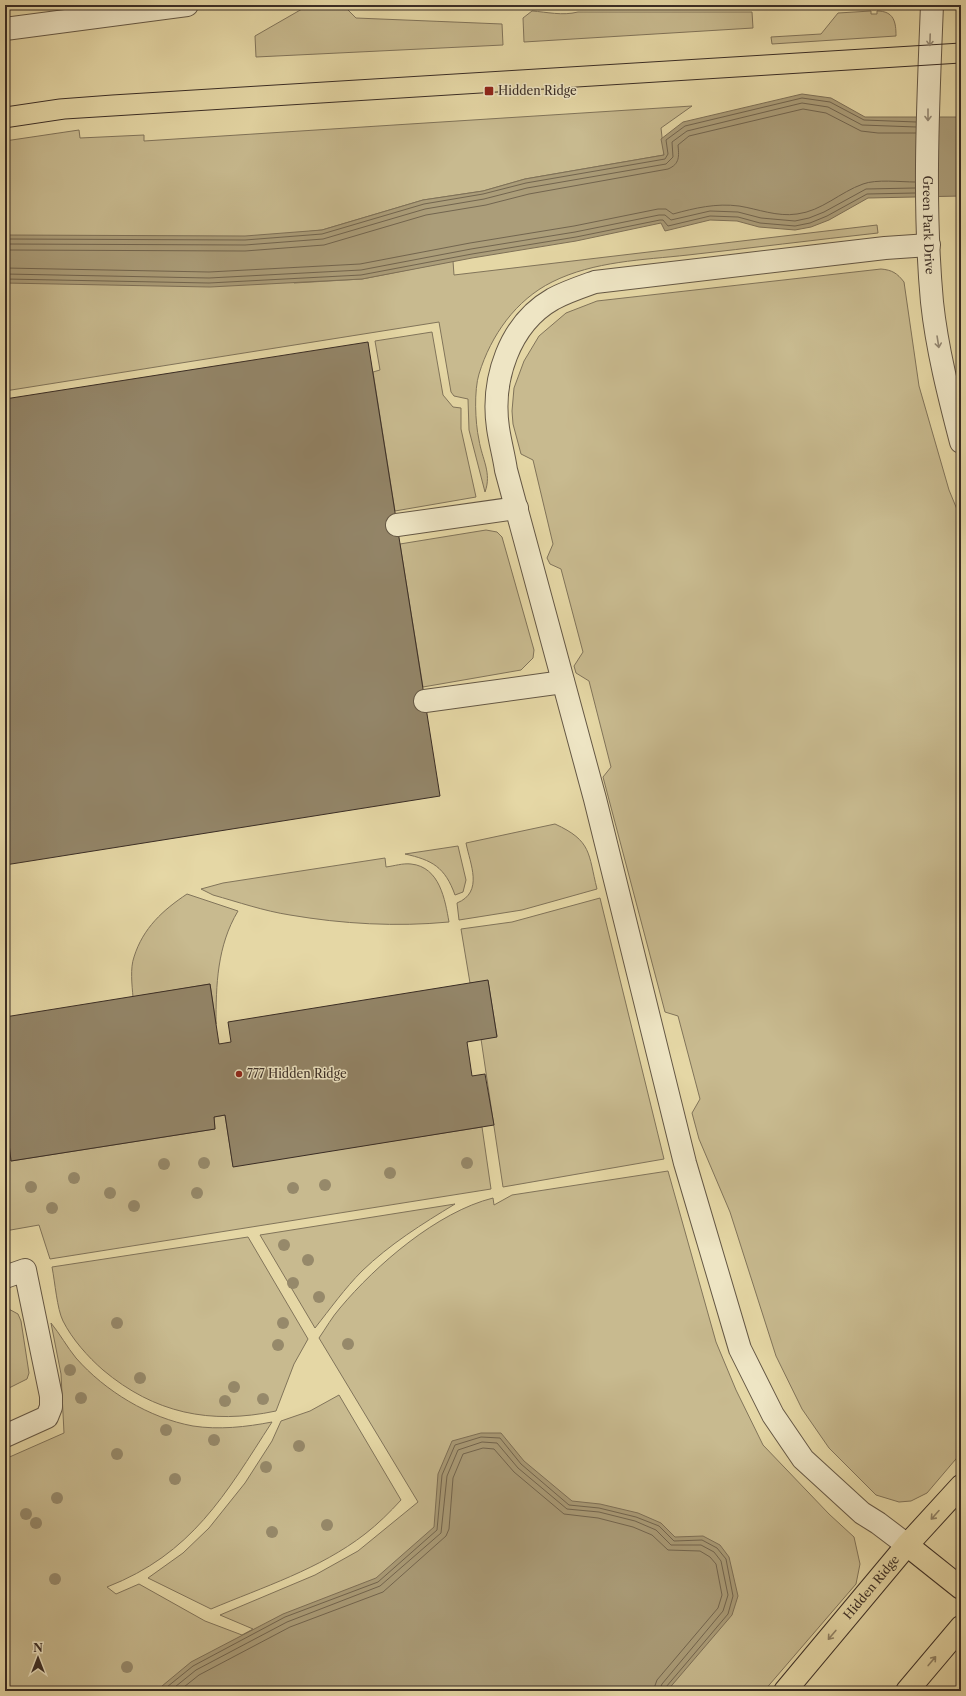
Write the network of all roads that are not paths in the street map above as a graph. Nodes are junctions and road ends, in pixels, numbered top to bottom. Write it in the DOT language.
graph roads {
  1 [pos="187,5"];
  2 [pos="932,5"];
  3 [pos="5,29"];
  4 [pos="928,238"];
  5 [pos="961,442"];
  6 [pos="517,508"];
  7 [pos="397,526"];
  8 [pos="563,682"];
  9 [pos="425,701"];
  10 [pos="5,1277"];
  11 [pos="5,1436"];
  12 [pos="961,1486"];
  13 [pos="907,1545"];
  14 [pos="961,1588"];
  15 [pos="961,1627"];
  16 [pos="785,1691"];
  17 [pos="907,1691"];
  1 -- 3 [label="street"];
  2 -- 4 [label="street, Green Park Drive, one-way"];
  4 -- 5 [label="street, Green Park Drive, one-way"];
  4 -- 6 [label="street"];
  6 -- 7 [label="street"];
  6 -- 8 [label="street"];
  8 -- 9 [label="street"];
  8 -- 13 [label="street"];
  10 -- 11 [label="street"];
  12 -- 13 [label="main road, Hidden Ridge, one-way"];
  13 -- 14 [label="main road"];
  13 -- 16 [label="main road, Hidden Ridge, one-way"];
  17 -- 15 [label="main road, one-way"];
}
